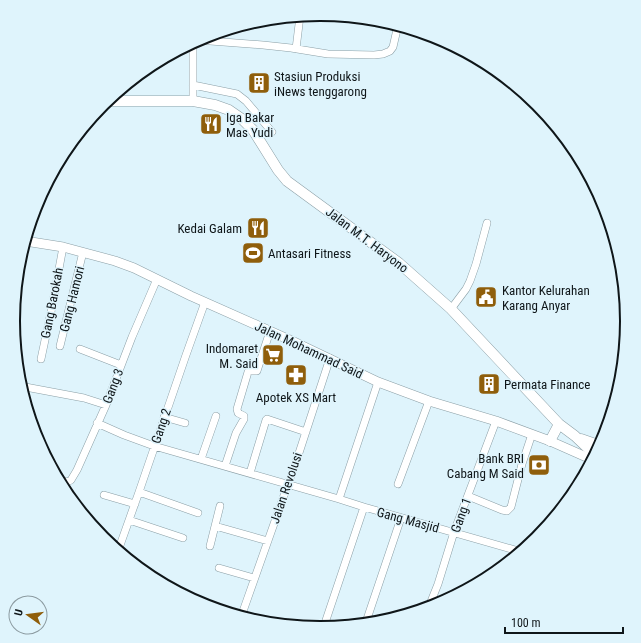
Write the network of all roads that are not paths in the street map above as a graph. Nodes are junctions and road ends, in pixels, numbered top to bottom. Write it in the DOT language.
graph roads {
  1 [pos="299,22"];
  2 [pos="397,31"];
  3 [pos="213,41"];
  4 [pos="296,49"];
  5 [pos="193,50"];
  6 [pos="193,85"];
  7 [pos="117,101"];
  8 [pos="193,101"];
  9 [pos="272,132"];
  10 [pos="487,223"];
  11 [pos="31,242"];
  12 [pos="63,247"];
  13 [pos="83,252"];
  14 [pos="157,279"];
  15 [pos="205,302"];
  16 [pos="451,309"];
  17 [pos="270,331"];
  18 [pos="60,346"];
  19 [pos="80,349"];
  20 [pos="330,358"];
  21 [pos="41,359"];
  22 [pos="121,365"];
  23 [pos="378,382"];
  24 [pos="28,387"];
  25 [pos="429,401"];
  26 [pos="106,405"];
  27 [pos="216,416"];
  28 [pos="164,417"];
  29 [pos="496,421"];
  30 [pos="97,423"];
  31 [pos="186,423"];
  32 [pos="560,424"];
  33 [pos="306,432"];
  34 [pos="532,434"];
  35 [pos="575,436"];
  36 [pos="550,441"];
  37 [pos="595,444"];
  38 [pos="154,446"];
  39 [pos="591,451"];
  40 [pos="588,458"];
  41 [pos="201,460"];
  42 [pos="226,466"];
  43 [pos="250,473"];
  44 [pos="67,482"];
  45 [pos="288,484"];
  46 [pos="398,484"];
  47 [pos="139,492"];
  48 [pos="104,495"];
  49 [pos="468,496"];
  50 [pos="339,499"];
  51 [pos="135,504"];
  52 [pos="220,506"];
  53 [pos="364,507"];
  54 [pos="198,513"];
  55 [pos="401,518"];
  56 [pos="129,520"];
  57 [pos="215,526"];
  58 [pos="454,532"];
  59 [pos="183,538"];
  60 [pos="268,541"];
  61 [pos="120,545"];
  62 [pos="210,546"];
  63 [pos="513,552"];
  64 [pos="219,568"];
  65 [pos="254,578"];
  66 [pos="431,600"];
  67 [pos="243,612"];
  68 [pos="367,618"];
  69 [pos="325,622"];
  1 -- 4 [label="street"];
  2 -- 4 [label="street"];
  3 -- 4 [label="street"];
  5 -- 6 [label="street"];
  6 -- 8 [label="street"];
  6 -- 9 [label="street"];
  7 -- 8 [label="main road, Jalan M.T. Haryono"];
  8 -- 16 [label="main road, Jalan M.T. Haryono"];
  10 -- 16 [label="street"];
  11 -- 12 [label="street, Jalan Mohammad Said"];
  12 -- 13 [label="street, Jalan Mohammad Said"];
  12 -- 21 [label="street, Gang Barokah"];
  13 -- 14 [label="street, Jalan Mohammad Said"];
  13 -- 18 [label="street, Gang Hamori"];
  14 -- 15 [label="street, Jalan Mohammad Said"];
  14 -- 22 [label="street, Gang 3"];
  15 -- 17 [label="street, Jalan Mohammad Said"];
  15 -- 28 [label="street, Gang 2"];
  16 -- 32 [label="main road, Jalan M.T. Haryono"];
  17 -- 20 [label="street, Jalan Mohammad Said"];
  17 -- 42 [label="street"];
  19 -- 22 [label="street"];
  20 -- 23 [label="street, Jalan Mohammad Said"];
  20 -- 33 [label="street, Jalan Revolusi"];
  22 -- 26 [label="street, Gang 3"];
  23 -- 25 [label="street, Jalan Mohammad Said"];
  23 -- 50 [label="street"];
  24 -- 26 [label="street"];
  25 -- 29 [label="street, Jalan Mohammad Said"];
  25 -- 46 [label="street"];
  26 -- 30 [label="street, Gang 3"];
  27 -- 41 [label="street"];
  28 -- 31 [label="street"];
  28 -- 38 [label="street, Gang 2"];
  29 -- 34 [label="street, Jalan Mohammad Said"];
  29 -- 49 [label="street, Gang 1"];
  30 -- 38 [label="street, Gang Masjid"];
  30 -- 44 [label="street, Gang 3"];
  32 -- 35 [label="main road, Jalan M.T. Haryono"];
  32 -- 36 [label="main road"];
  33 -- 43 [label="street"];
  33 -- 45 [label="street, Jalan Revolusi"];
  34 -- 36 [label="street, Jalan Mohammad Said"];
  34 -- 49 [label="street"];
  35 -- 37 [label="main road"];
  35 -- 39 [label="main road, Jalan M.T. Haryono"];
  36 -- 40 [label="street, Jalan Mohammad Said"];
  38 -- 41 [label="street, Gang Masjid"];
  38 -- 47 [label="street, Gang 2"];
  41 -- 42 [label="street, Gang Masjid"];
  42 -- 43 [label="street, Gang Masjid"];
  43 -- 45 [label="street, Gang Masjid"];
  45 -- 50 [label="street, Gang Masjid"];
  45 -- 60 [label="street, Jalan Revolusi"];
  47 -- 51 [label="street, Gang 2"];
  47 -- 54 [label="street"];
  48 -- 51 [label="street"];
  49 -- 58 [label="street, Gang 1"];
  50 -- 53 [label="street, Gang Masjid"];
  51 -- 56 [label="street, Gang 2"];
  52 -- 57 [label="street"];
  53 -- 55 [label="street, Gang Masjid"];
  53 -- 69 [label="street"];
  55 -- 58 [label="street, Gang Masjid"];
  55 -- 68 [label="street"];
  56 -- 59 [label="street"];
  56 -- 61 [label="street, Gang 2"];
  57 -- 60 [label="street"];
  57 -- 62 [label="street"];
  58 -- 63 [label="street, Gang Masjid"];
  58 -- 66 [label="street, Gang 1"];
  60 -- 65 [label="street, Jalan Revolusi"];
  64 -- 65 [label="street"];
  65 -- 67 [label="street, Jalan Revolusi"];
}
